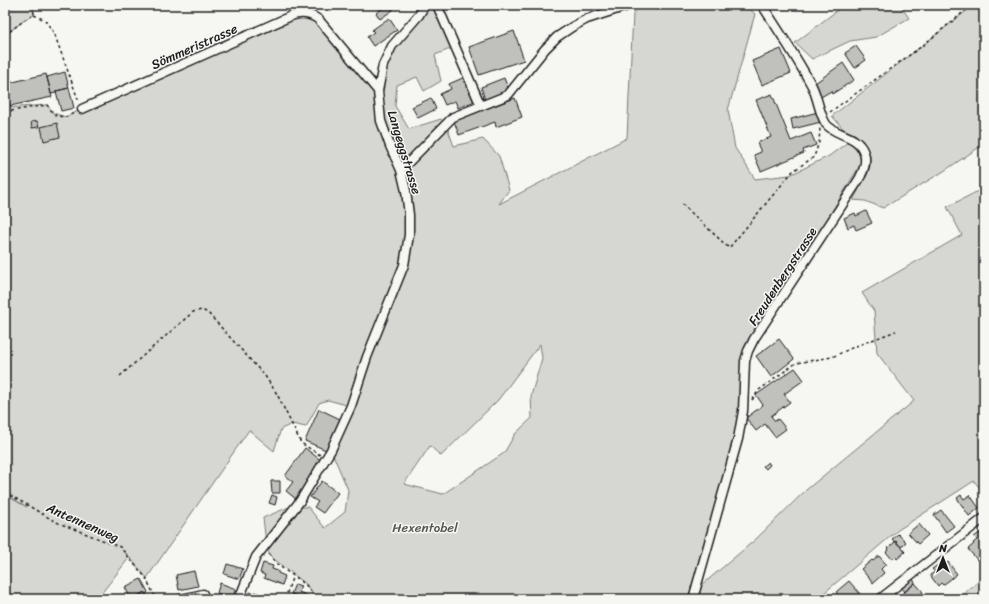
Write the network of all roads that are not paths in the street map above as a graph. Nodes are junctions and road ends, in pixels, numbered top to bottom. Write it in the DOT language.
graph roads {
  1 [pos="425,5"];
  2 [pos="438,5"];
  3 [pos="630,5"];
  4 [pos="762,5"];
  5 [pos="378,91"];
  6 [pos="481,106"];
  7 [pos="82,109"];
  8 [pos="401,170"];
  9 [pos="984,518"];
  10 [pos="203,594"];
  11 [pos="181,599"];
  12 [pos="239,599"];
  13 [pos="693,599"];
  14 [pos="880,599"];
  1 -- 5 [label="street, Langeggstrasse"];
  2 -- 6 [label="street"];
  3 -- 6 [label="street"];
  4 -- 13 [label="street, Freudenbergstrasse"];
  5 -- 7 [label="street, Sömmeristrasse"];
  5 -- 8 [label="street, Langeggstrasse"];
  6 -- 8 [label="street"];
  8 -- 12 [label="street, Langeggstrasse"];
  9 -- 14 [label="street"];
  10 -- 11 [label="street"];
}
